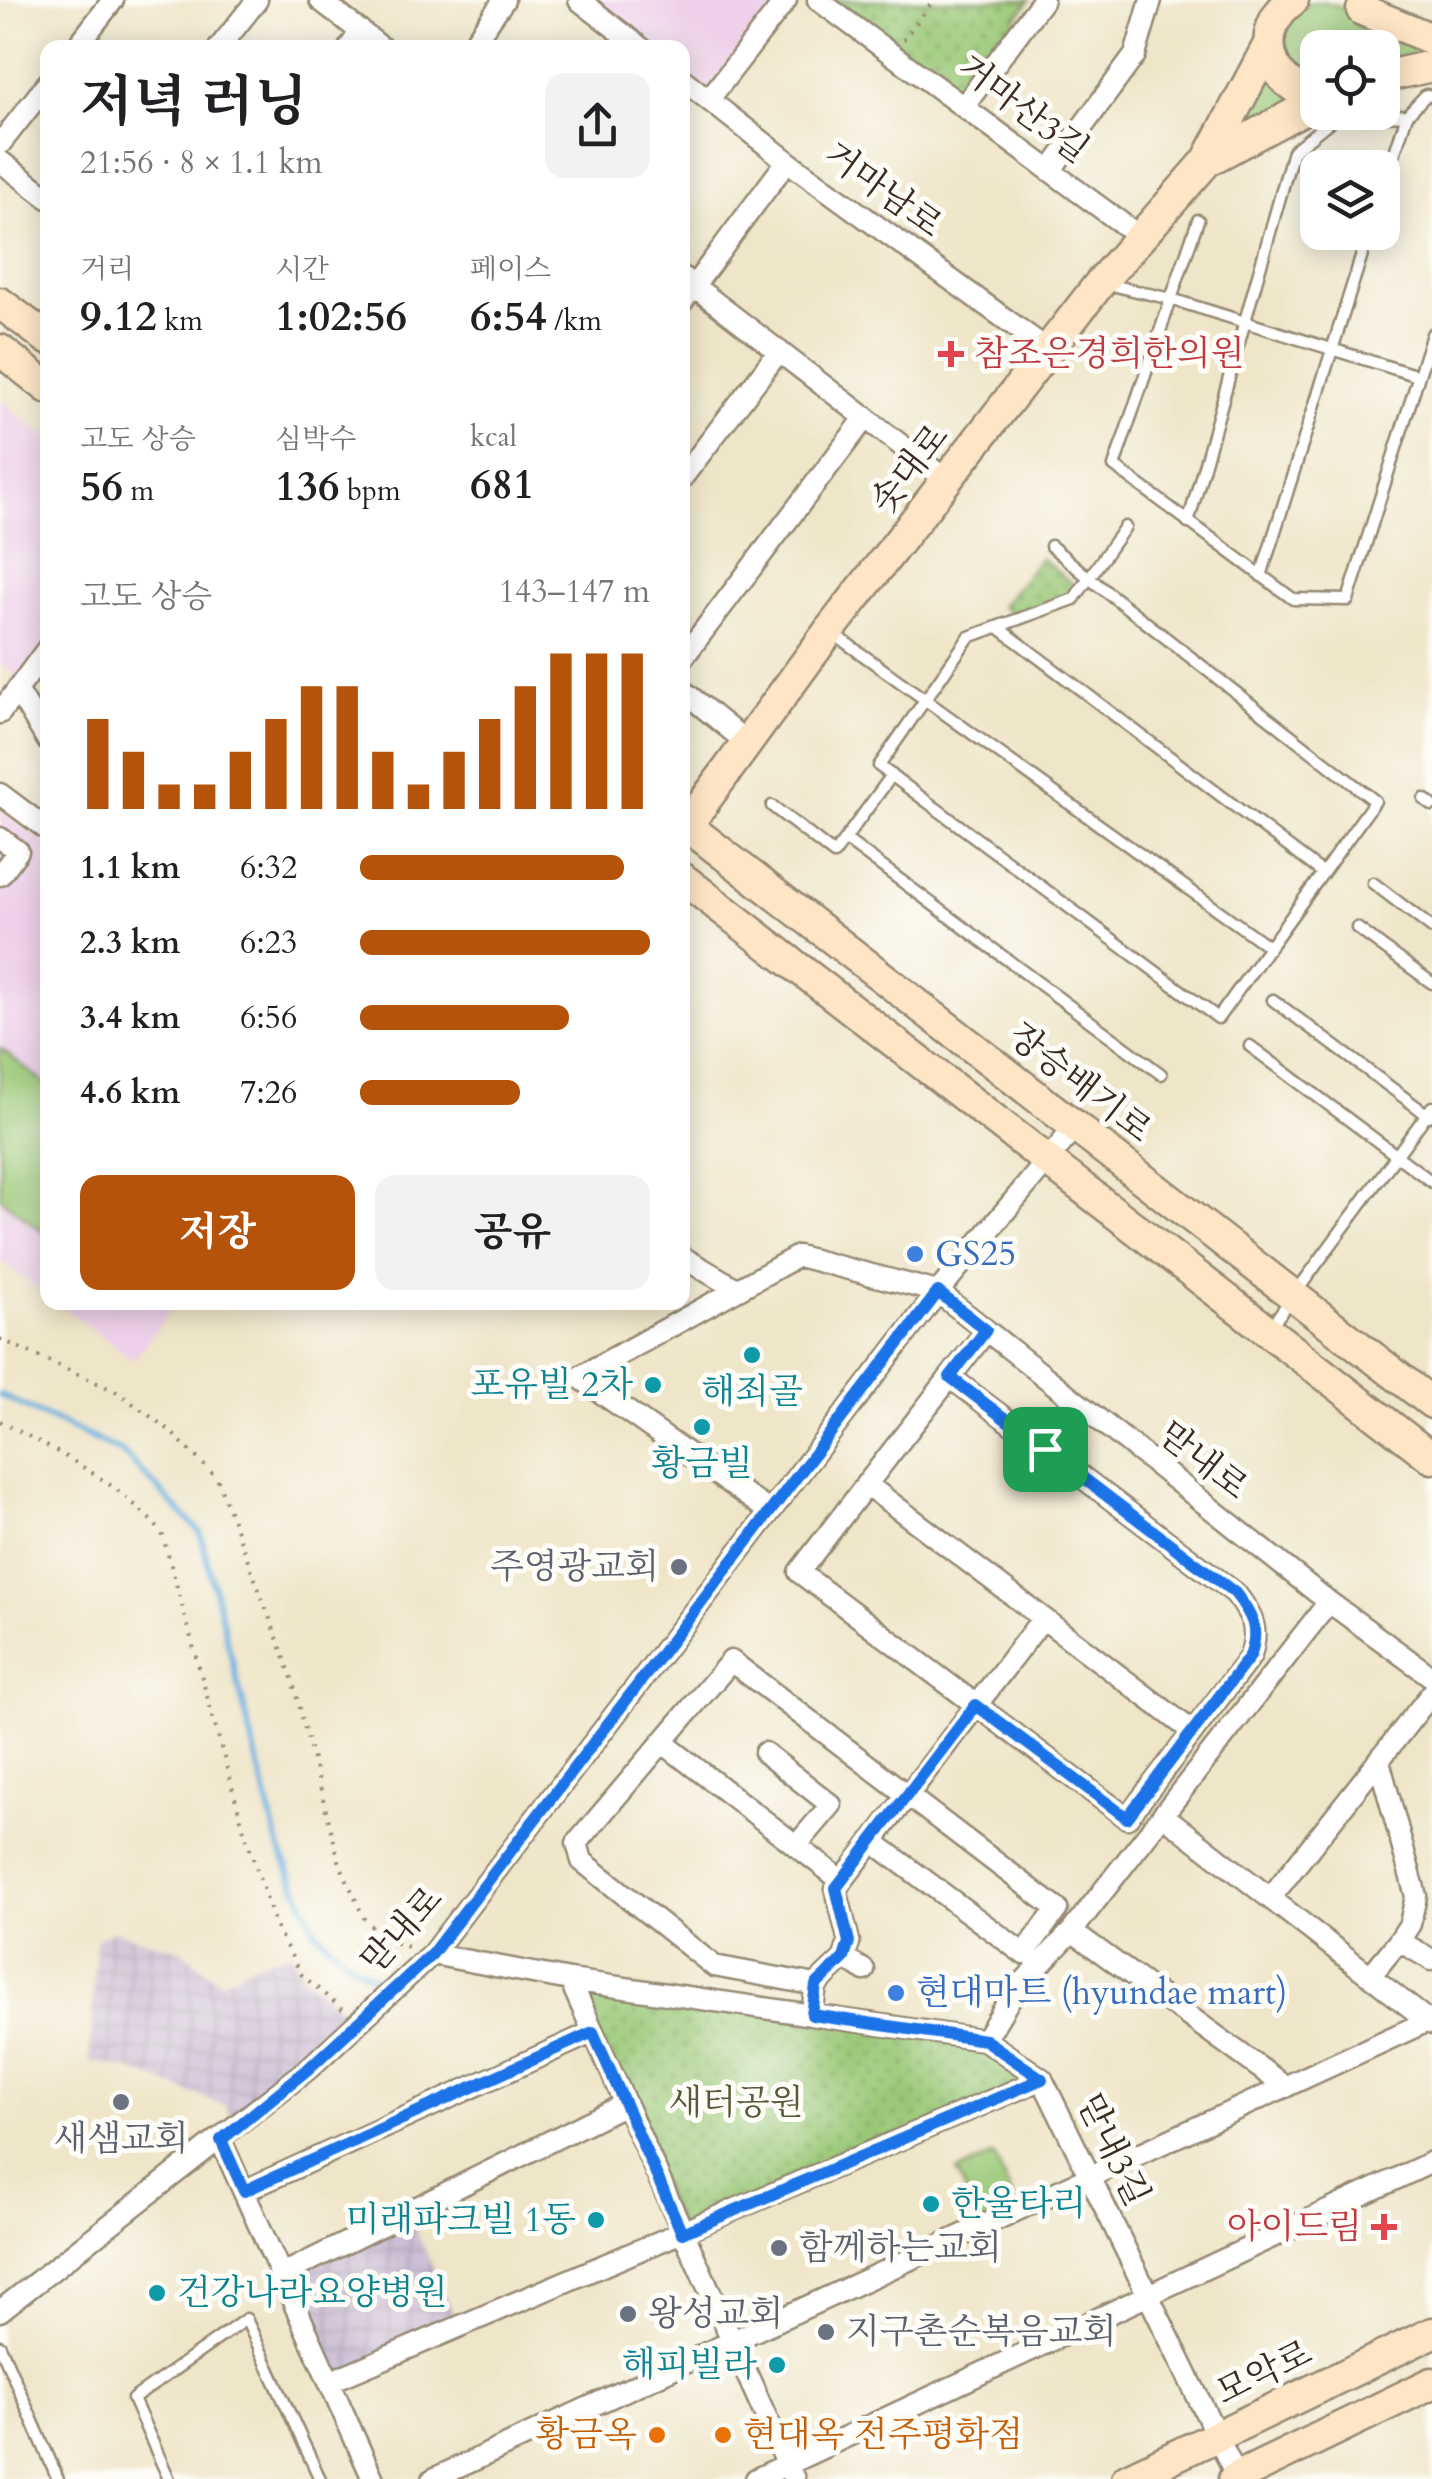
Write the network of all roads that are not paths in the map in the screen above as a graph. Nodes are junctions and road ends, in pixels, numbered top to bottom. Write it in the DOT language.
graph roads {
  1 [pos="113,0"];
  2 [pos="258,0"];
  3 [pos="320,0"];
  4 [pos="504,0"];
  5 [pos="578,0"];
  6 [pos="786,0"];
  7 [pos="818,0"];
  8 [pos="1043,0"];
  9 [pos="1151,0"];
  10 [pos="1354,3"];
  11 [pos="1279,16"];
  12 [pos="1371,30"];
  13 [pos="1432,39"];
  14 [pos="82,40"];
  15 [pos="226,40"];
  16 [pos="355,40"];
  17 [pos="476,40"];
  18 [pos="630,40"];
  19 [pos="1432,66"];
  20 [pos="1400,73"];
  21 [pos="690,85"];
  22 [pos="1300,91"];
  23 [pos="40,93"];
  24 [pos="1432,96"];
  25 [pos="710,99"];
  26 [pos="964,106"];
  27 [pos="1300,108"];
  28 [pos="1407,115"];
  29 [pos="0,144"];
  30 [pos="1396,150"];
  31 [pos="787,160"];
  32 [pos="0,161"];
  33 [pos="1207,162"];
  34 [pos="1050,170"];
  35 [pos="40,192"];
  36 [pos="1198,220"];
  37 [pos="1140,236"];
  38 [pos="1363,250"];
  39 [pos="690,283"];
  40 [pos="1100,283"];
  41 [pos="690,291"];
  42 [pos="1171,298"];
  43 [pos="0,303"];
  44 [pos="1245,322"];
  45 [pos="40,333"];
  46 [pos="1432,334"];
  47 [pos="1332,349"];
  48 [pos="0,350"];
  49 [pos="1048,350"];
  50 [pos="779,351"];
  51 [pos="1418,376"];
  52 [pos="40,382"];
  53 [pos="866,418"];
  54 [pos="690,469"];
  55 [pos="949,482"];
  56 [pos="1188,523"];
  57 [pos="1125,527"];
  58 [pos="1051,546"];
  59 [pos="1260,576"];
  60 [pos="1089,578"];
  61 [pos="998,627"];
  62 [pos="829,631"];
  63 [pos="690,648"];
  64 [pos="40,659"];
  65 [pos="17,690"];
  66 [pos="690,697"];
  67 [pos="924,703"];
  68 [pos="0,713"];
  69 [pos="40,728"];
  70 [pos="747,744"];
  71 [pos="892,775"];
  72 [pos="0,794"];
  73 [pos="772,806"];
  74 [pos="690,819"];
  75 [pos="40,824"];
  76 [pos="690,832"];
  77 [pos="0,838"];
  78 [pos="845,839"];
  79 [pos="1323,872"];
  80 [pos="0,875"];
  81 [pos="1373,883"];
  82 [pos="690,884"];
  83 [pos="1358,928"];
  84 [pos="1432,928"];
  85 [pos="1269,947"];
  86 [pos="1432,983"];
  87 [pos="1273,1000"];
  88 [pos="1250,1046"];
  89 [pos="1161,1074"];
  90 [pos="1430,1113"];
  91 [pos="1075,1127"];
  92 [pos="1396,1155"];
  93 [pos="1050,1159"];
  94 [pos="1432,1182"];
  95 [pos="690,1261"];
  96 [pos="736,1288"];
  97 [pos="938,1292"];
  98 [pos="1294,1295"];
  99 [pos="986,1330"];
  100 [pos="1268,1330"];
  101 [pos="950,1377"];
  102 [pos="1432,1403"];
  103 [pos="1432,1458"];
  104 [pos="866,1484"];
  105 [pos="770,1512"];
  106 [pos="1329,1602"];
  107 [pos="1043,1618"];
  108 [pos="1432,1676"];
  109 [pos="1432,1694"];
  110 [pos="976,1705"];
  111 [pos="1193,1732"];
  112 [pos="662,1742"];
  113 [pos="765,1754"];
  114 [pos="1378,1762"];
  115 [pos="908,1794"];
  116 [pos="1163,1815"];
  117 [pos="872,1842"];
  118 [pos="796,1846"];
  119 [pos="842,1881"];
  120 [pos="1271,1898"];
  121 [pos="1072,1930"];
  122 [pos="1399,1941"];
  123 [pos="432,1954"];
  124 [pos="844,1958"];
  125 [pos="1432,1960"];
  126 [pos="864,1970"];
  127 [pos="1371,1975"];
  128 [pos="570,1980"];
  129 [pos="816,1985"];
  130 [pos="812,2015"];
  131 [pos="1431,2022"];
  132 [pos="593,2032"];
  133 [pos="985,2040"];
  134 [pos="1042,2079"];
  135 [pos="1286,2087"];
  136 [pos="625,2104"];
  137 [pos="221,2140"];
  138 [pos="1432,2162"];
  139 [pos="1091,2177"];
  140 [pos="244,2191"];
  141 [pos="682,2233"];
  142 [pos="281,2275"];
  143 [pos="1147,2296"];
  144 [pos="0,2311"];
  145 [pos="1432,2333"];
  146 [pos="730,2343"];
  147 [pos="0,2346"];
  148 [pos="329,2382"];
  149 [pos="1432,2382"];
  150 [pos="1217,2437"];
  151 [pos="790,2472"];
  152 [pos="1237,2478"];
  153 [pos="58,2479"];
  154 [pos="169,2479"];
  155 [pos="320,2479"];
  156 [pos="373,2479"];
  157 [pos="433,2479"];
  158 [pos="756,2479"];
  159 [pos="1127,2479"];
  1 -- 14 [label="street"];
  2 -- 15 [label="street"];
  3 -- 16 [label="street"];
  4 -- 17 [label="street"];
  5 -- 18 [label="street"];
  6 -- 25 [label="street"];
  7 -- 26 [label="street, 거마산3길"];
  8 -- 26 [label="street"];
  9 -- 34 [label="street"];
  10 -- 12 [label="street"];
  10 -- 13 [label="street"];
  11 -- 22 [label="street"];
  11 -- 33 [label="street"];
  19 -- 20 [label="street"];
  21 -- 25 [label="street, 거마남로"];
  23 -- 29 [label="street"];
  24 -- 28 [label="lane"];
  25 -- 31 [label="street, 거마남로"];
  26 -- 34 [label="street, 거마산3길"];
  27 -- 33 [label="street"];
  28 -- 30 [label="lane"];
  28 -- 44 [label="lane"];
  31 -- 39 [label="street"];
  31 -- 49 [label="street, 거마남로"];
  32 -- 35 [label="street"];
  33 -- 37 [label="street, 솟대로"];
  34 -- 37 [label="street, 거마산3길"];
  36 -- 42 [label="lane"];
  37 -- 40 [label="street, 솟대로"];
  38 -- 47 [label="lane"];
  40 -- 42 [label="lane"];
  40 -- 49 [label="street, 솟대로"];
  41 -- 50 [label="street"];
  42 -- 44 [label="lane"];
  42 -- 56 [label="lane"];
  43 -- 45 [label="street"];
  44 -- 47 [label="lane"];
  44 -- 56 [label="lane"];
  46 -- 51 [label="lane"];
  47 -- 51 [label="lane"];
  47 -- 59 [label="lane"];
  48 -- 52 [label="street"];
  49 -- 55 [label="street, 솟대로"];
  50 -- 53 [label="street"];
  50 -- 54 [label="street"];
  51 -- 59 [label="lane"];
  53 -- 55 [label="street"];
  53 -- 63 [label="street"];
  55 -- 62 [label="street, 솟대로"];
  56 -- 59 [label="lane"];
  57 -- 60 [label="lane"];
  58 -- 60 [label="lane"];
  60 -- 61 [label="lane"];
  60 -- 79 [label="lane"];
  61 -- 67 [label="lane"];
  61 -- 79 [label="lane"];
  62 -- 67 [label="lane"];
  62 -- 70 [label="street, 솟대로"];
  64 -- 65 [label="street"];
  65 -- 68 [label="street"];
  65 -- 69 [label="street"];
  66 -- 70 [label="street"];
  67 -- 71 [label="lane"];
  67 -- 85 [label="lane"];
  70 -- 74 [label="street, 솟대로"];
  71 -- 78 [label="lane"];
  71 -- 85 [label="lane"];
  72 -- 75 [label="street"];
  73 -- 78 [label="lane"];
  76 -- 91 [label="street, 장승배기로"];
  77 -- 80 [label="street"];
  78 -- 89 [label="lane"];
  79 -- 85 [label="lane"];
  81 -- 84 [label="lane"];
  82 -- 93 [label="street"];
  83 -- 86 [label="lane"];
  87 -- 90 [label="lane"];
  88 -- 92 [label="lane"];
  90 -- 92 [label="lane"];
  91 -- 93 [label="street, 맏내로"];
  91 -- 98 [label="street, 장승배기로"];
  92 -- 94 [label="lane"];
  92 -- 98 [label="lane"];
  93 -- 97 [label="street, 맏내로"];
  93 -- 100 [label="street"];
  95 -- 96 [label="street"];
  96 -- 97 [label="street, 맏내로"];
  96 -- 105 [label="street, 맏내로"];
  97 -- 99 [label="street, 맏내로"];
  97 -- 105 [label="street, 맏내로"];
  98 -- 100 [label="lane"];
  98 -- 102 [label="street, 장승배기로"];
  99 -- 101 [label="street"];
  99 -- 106 [label="street, 맏내로"];
  100 -- 103 [label="street"];
  101 -- 104 [label="street"];
  101 -- 111 [label="street"];
  104 -- 107 [label="street"];
  104 -- 110 [label="street"];
  105 -- 123 [label="street, 맏내로"];
  106 -- 108 [label="street, 맏내로"];
  106 -- 116 [label="street"];
  107 -- 110 [label="street"];
  107 -- 111 [label="street"];
  109 -- 114 [label="street"];
  110 -- 111 [label="street"];
  110 -- 115 [label="street"];
  112 -- 115 [label="street"];
  112 -- 118 [label="street"];
  112 -- 129 [label="street"];
  113 -- 118 [label="street"];
  114 -- 120 [label="street"];
  114 -- 122 [label="street"];
  115 -- 117 [label="street"];
  115 -- 117 [label="street"];
  116 -- 120 [label="street"];
  116 -- 121 [label="street"];
  117 -- 119 [label="street"];
  118 -- 119 [label="street"];
  119 -- 124 [label="street"];
  120 -- 127 [label="street"];
  121 -- 133 [label="street"];
  121 -- 135 [label="street"];
  122 -- 125 [label="street"];
  122 -- 127 [label="street"];
  123 -- 128 [label="street, 맏내3길"];
  123 -- 137 [label="street, 맏내로"];
  124 -- 126 [label="street"];
  124 -- 129 [label="street"];
  127 -- 131 [label="street"];
  128 -- 130 [label="street, 맏내3길"];
  128 -- 132 [label="street"];
  129 -- 130 [label="street"];
  130 -- 133 [label="street, 맏내3길"];
  131 -- 135 [label="street"];
  132 -- 136 [label="street"];
  132 -- 140 [label="street"];
  133 -- 134 [label="street, 맏내3길"];
  134 -- 139 [label="street, 맏내3길"];
  134 -- 141 [label="street"];
  135 -- 139 [label="street"];
  136 -- 141 [label="street"];
  136 -- 142 [label="street"];
  137 -- 140 [label="street"];
  137 -- 144 [label="street, 맏내로"];
  138 -- 143 [label="street"];
  139 -- 143 [label="street, 맏내3길"];
  139 -- 146 [label="street"];
  140 -- 142 [label="street"];
  141 -- 146 [label="street"];
  141 -- 148 [label="street"];
  142 -- 148 [label="street"];
  143 -- 150 [label="street, 맏내3길"];
  143 -- 151 [label="street"];
  145 -- 150 [label="street, 모악로"];
  146 -- 151 [label="street"];
  146 -- 157 [label="street"];
  147 -- 153 [label="lane"];
  148 -- 156 [label="street"];
  149 -- 152 [label="street"];
  150 -- 152 [label="street, 맏내3길"];
  150 -- 159 [label="street, 모악로"];
  151 -- 158 [label="street"];
  154 -- 155 [label="lane"];
}
